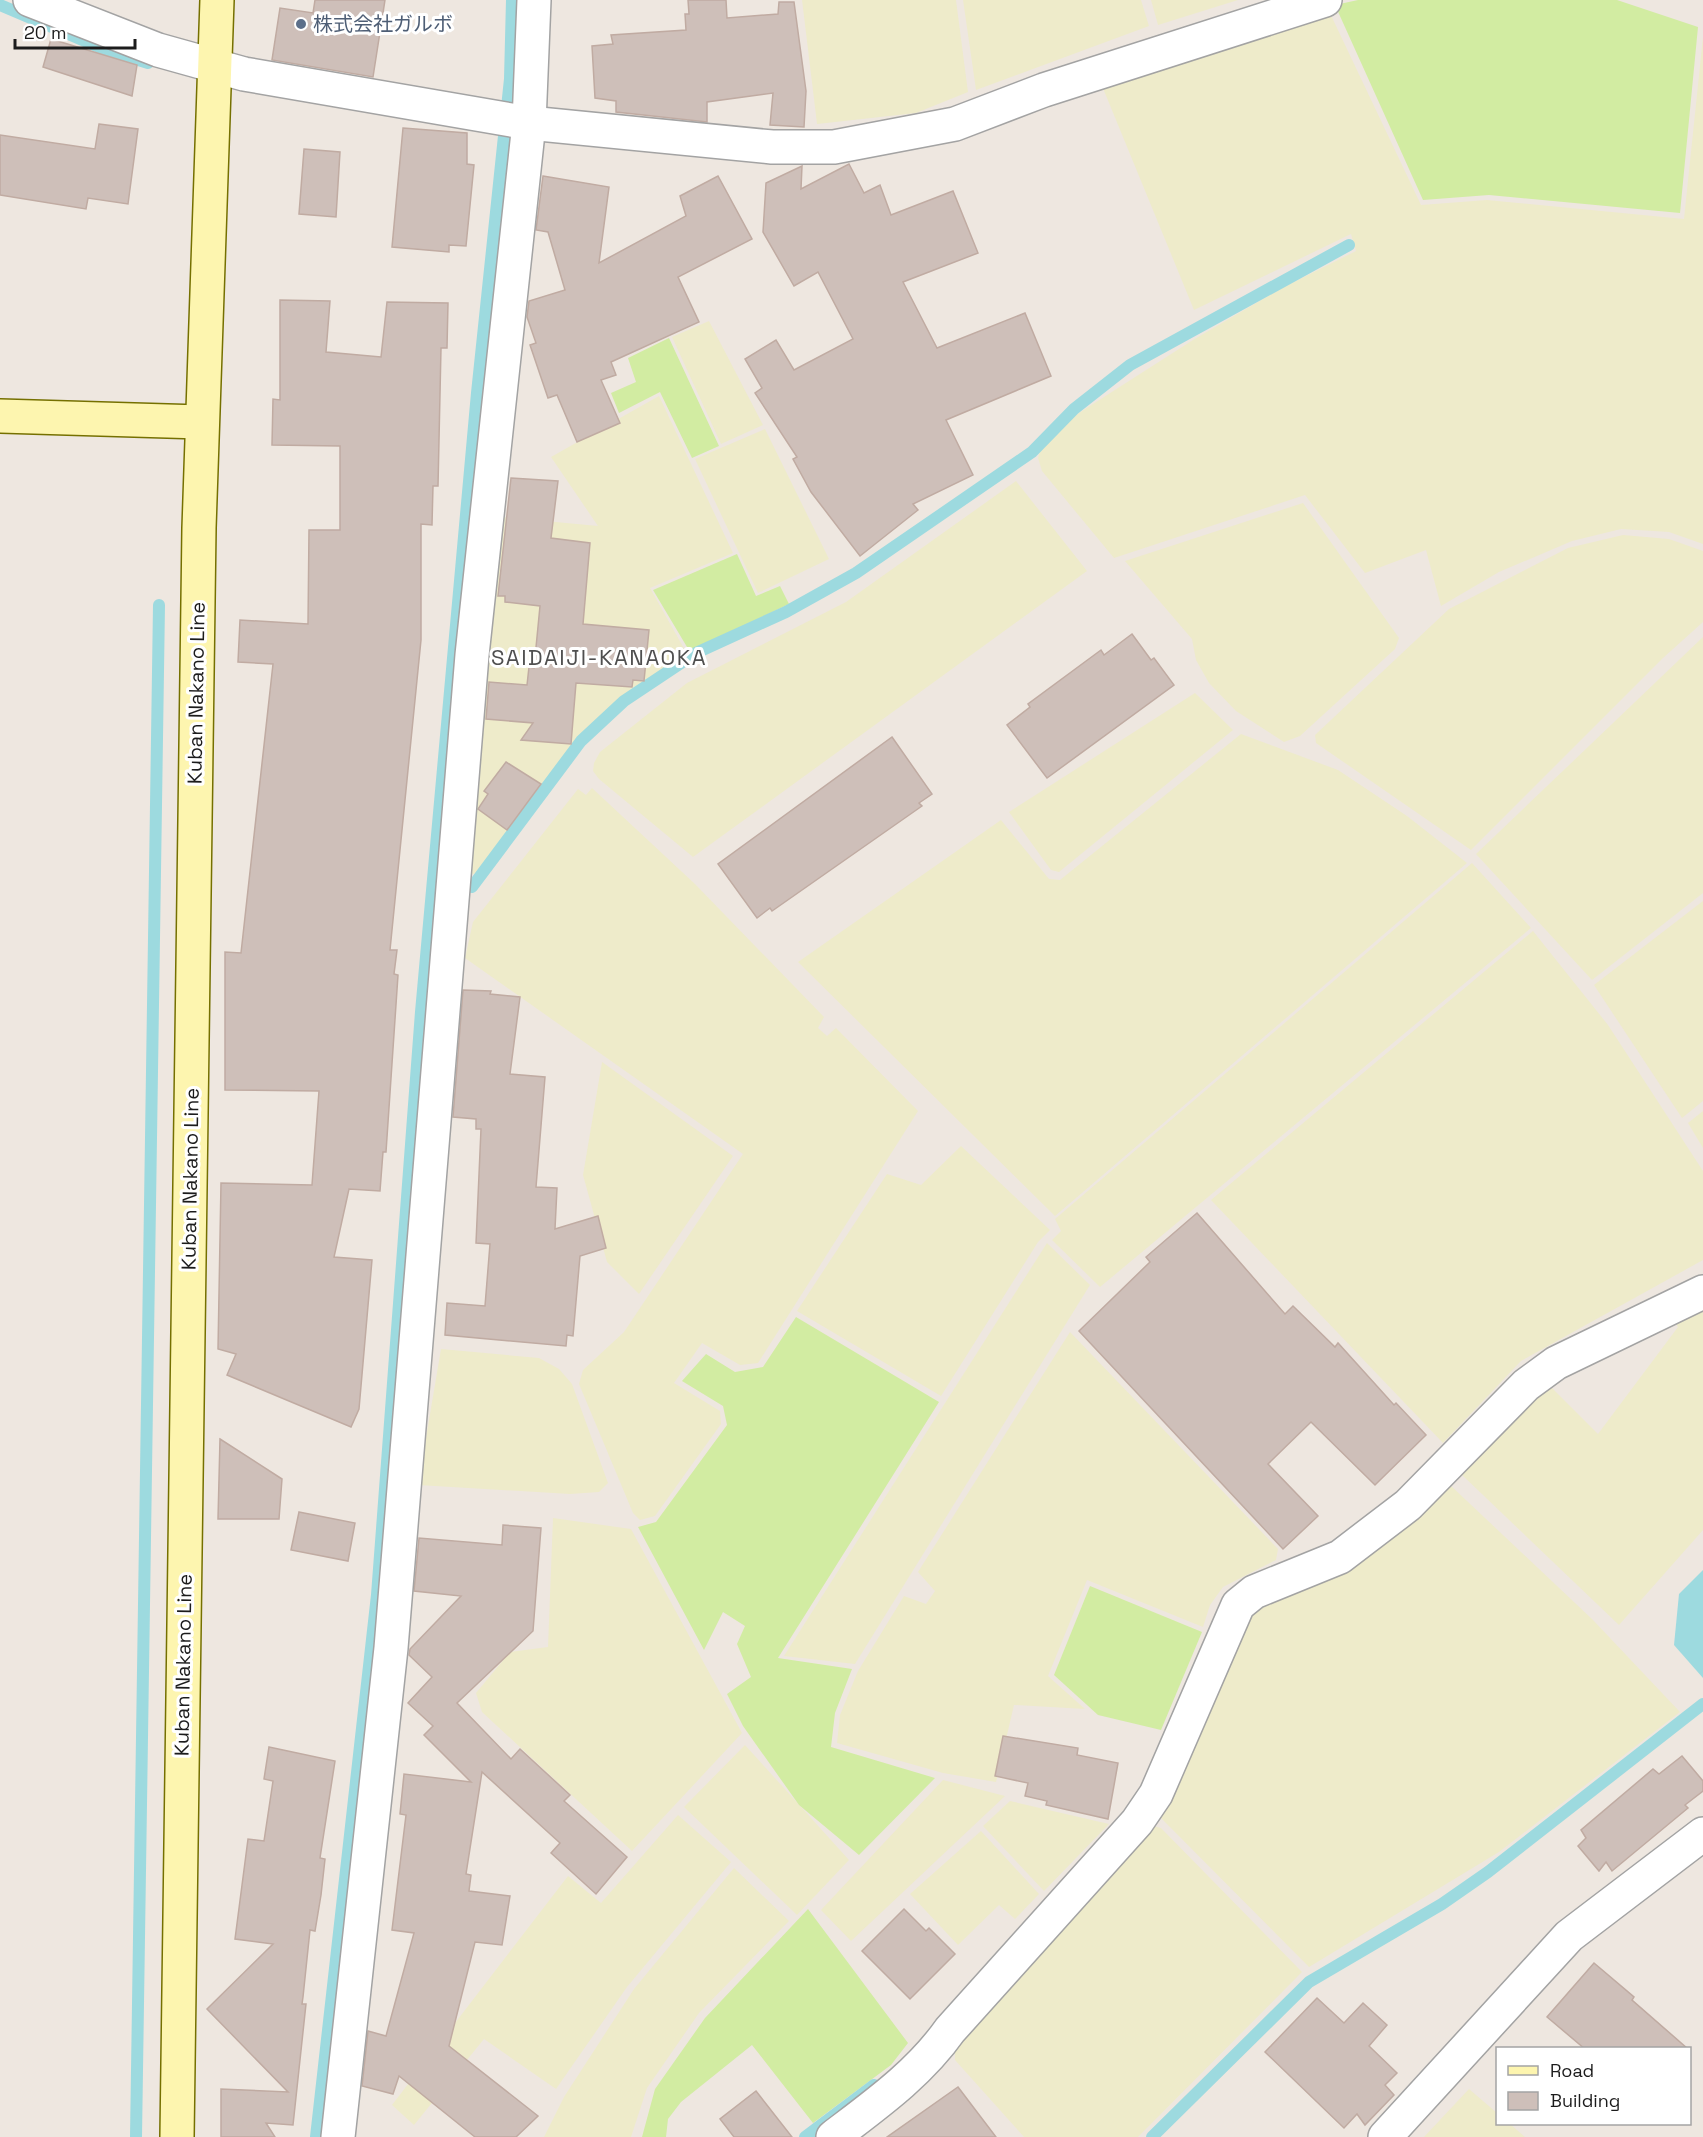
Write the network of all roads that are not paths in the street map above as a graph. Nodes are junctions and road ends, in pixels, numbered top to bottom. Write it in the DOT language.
graph roads {
  1 [pos="30,0"];
  2 [pos="217,0"];
  3 [pos="534,0"];
  4 [pos="1324,0"];
  5 [pos="214,65"];
  6 [pos="512,120"];
  7 [pos="0,416"];
  8 [pos="201,422"];
  9 [pos="1703,1292"];
  10 [pos="1703,1834"];
  11 [pos="177,2137"];
  12 [pos="338,2137"];
  13 [pos="833,2137"];
  14 [pos="1385,2137"];
  1 -- 5 [label="street"];
  2 -- 5 [label="main road, Kuban Nakano Line"];
  3 -- 6 [label="street"];
  4 -- 6 [label="street"];
  5 -- 6 [label="street"];
  5 -- 8 [label="main road, Kuban Nakano Line"];
  6 -- 12 [label="street"];
  7 -- 8 [label="main road"];
  8 -- 11 [label="main road, Kuban Nakano Line"];
  9 -- 13 [label="street"];
  10 -- 14 [label="street"];
}
